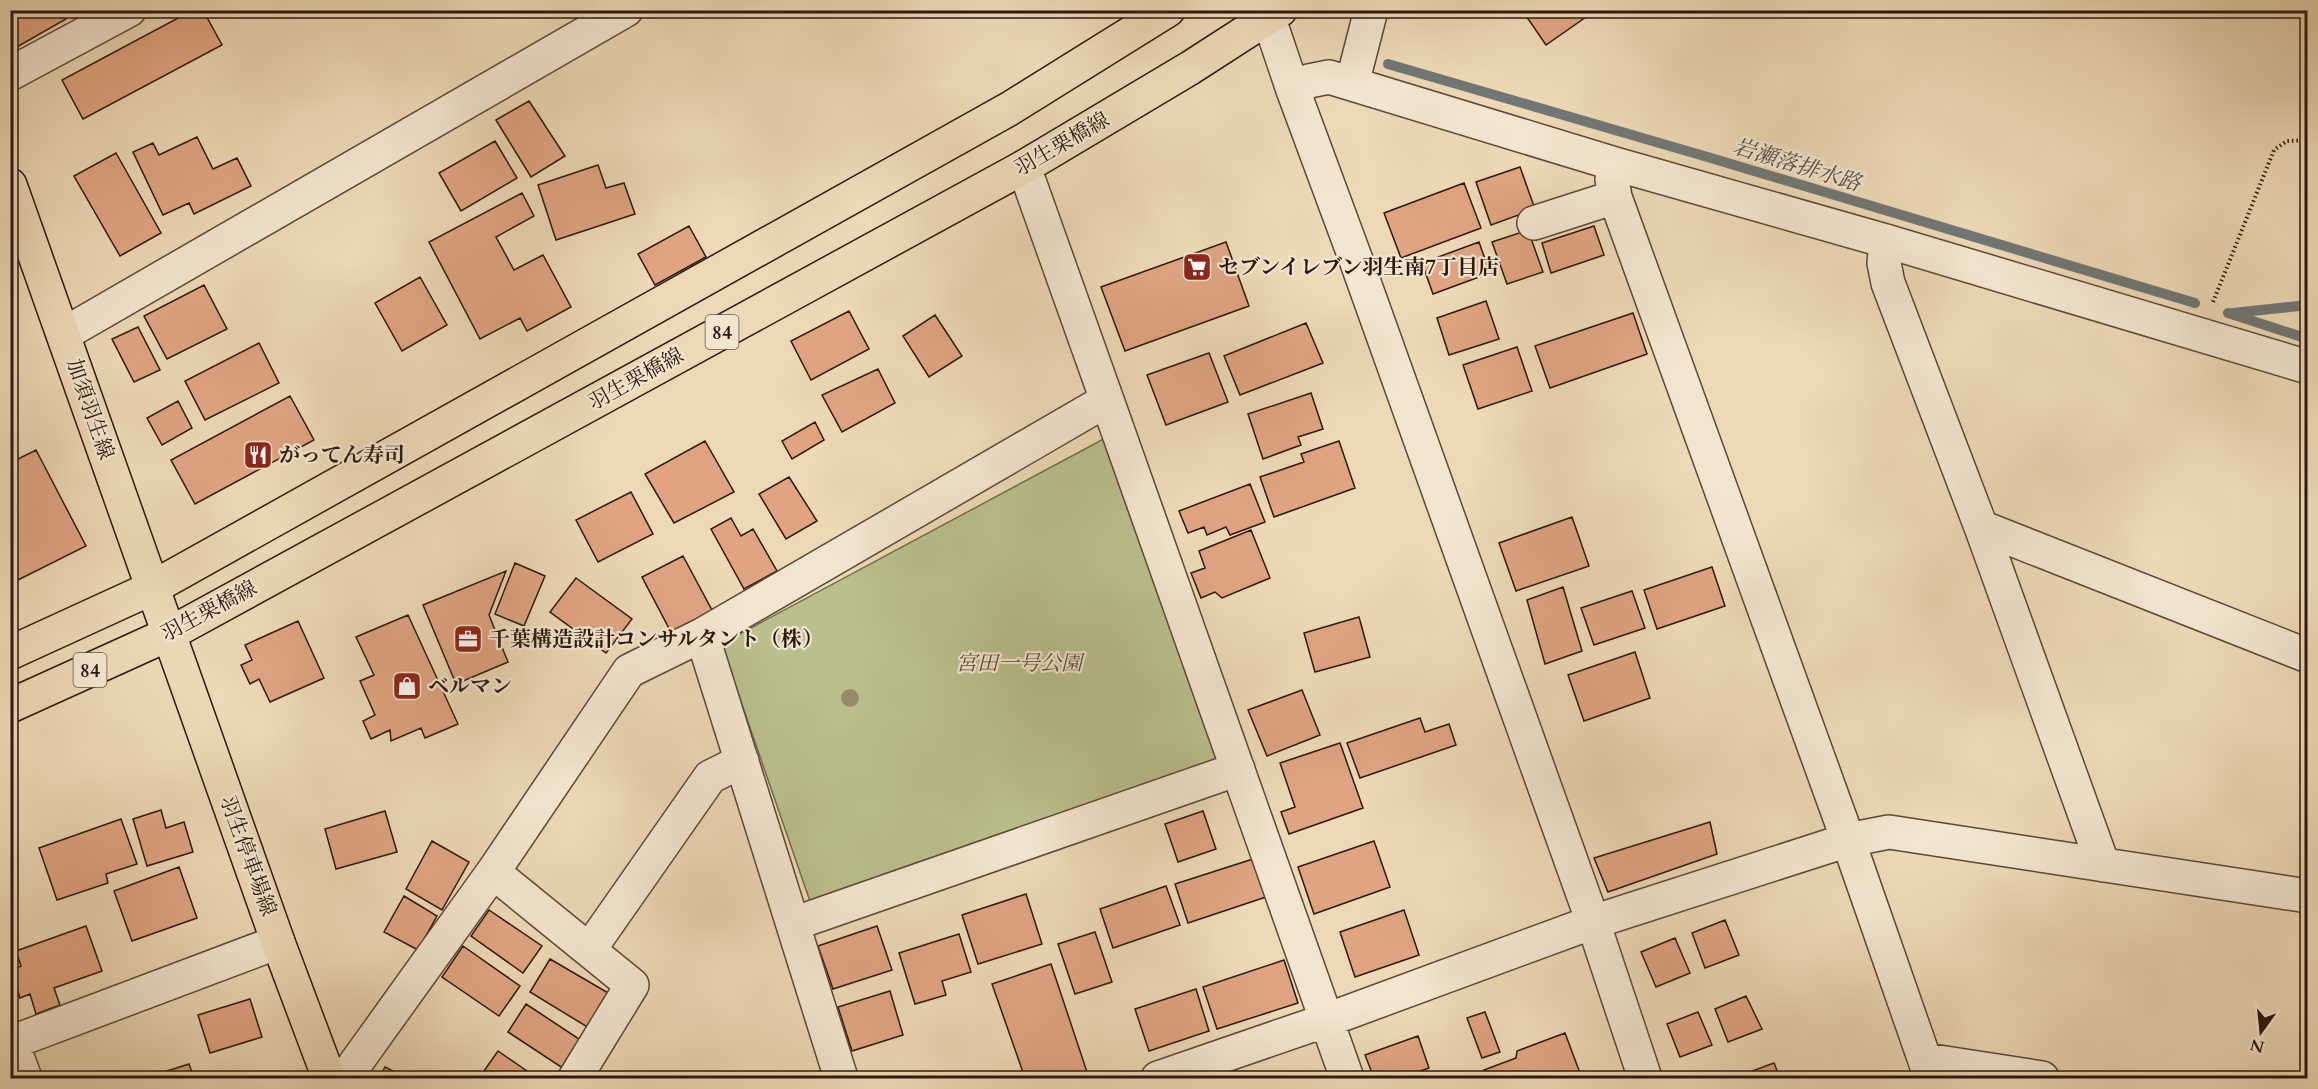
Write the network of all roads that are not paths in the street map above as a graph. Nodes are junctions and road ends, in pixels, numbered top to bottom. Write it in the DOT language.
graph roads {
  1 [pos="626,10"];
  2 [pos="1168,10"];
  3 [pos="1371,10"];
  4 [pos="1272,13"];
  5 [pos="113,14"];
  6 [pos="10,74"];
  7 [pos="1352,84"];
  8 [pos="1293,90"];
  9 [pos="1615,164"];
  10 [pos="1024,167"];
  11 [pos="10,185"];
  12 [pos="1615,197"];
  13 [pos="1534,223"];
  14 [pos="1886,241"];
  15 [pos="64,334"];
  16 [pos="2307,367"];
  17 [pos="1107,400"];
  18 [pos="1982,527"];
  19 [pos="152,588"];
  20 [pos="169,634"];
  21 [pos="702,635"];
  22 [pos="10,653"];
  23 [pos="2307,656"];
  24 [pos="10,706"];
  25 [pos="742,761"];
  26 [pos="1238,769"];
  27 [pos="1848,840"];
  28 [pos="2103,865"];
  29 [pos="493,872"];
  30 [pos="2307,896"];
  31 [pos="1593,922"];
  32 [pos="793,924"];
  33 [pos="278,942"];
  34 [pos="589,950"];
  35 [pos="1326,1020"];
  36 [pos="11,1043"];
  37 [pos="1928,1069"];
  38 [pos="25,1078"];
  39 [pos="329,1078"];
  40 [pos="345,1078"];
  41 [pos="575,1078"];
  42 [pos="841,1078"];
  43 [pos="1158,1078"];
  44 [pos="1347,1078"];
  45 [pos="1645,1078"];
  46 [pos="2042,1078"];
  1 -- 15 [label="street"];
  2 -- 19 [label="main road, 84"];
  3 -- 7 [label="street"];
  4 -- 8 [label="street"];
  4 -- 10 [label="main road, 羽生栗橋線 / 84"];
  5 -- 6 [label="street"];
  7 -- 8 [label="street"];
  7 -- 9 [label="street"];
  8 -- 31 [label="street"];
  9 -- 12 [label="street"];
  9 -- 14 [label="street"];
  10 -- 17 [label="street"];
  10 -- 20 [label="main road, 羽生栗橋線 / 84"];
  11 -- 15 [label="main road, 加須羽生線"];
  12 -- 13 [label="street"];
  12 -- 27 [label="street"];
  14 -- 16 [label="street"];
  14 -- 18 [label="street"];
  15 -- 19 [label="main road, 加須羽生線"];
  17 -- 21 [label="street"];
  17 -- 26 [label="street"];
  18 -- 23 [label="street"];
  18 -- 28 [label="street"];
  19 -- 20 [label="main road, 加須羽生線"];
  19 -- 22 [label="main road, 84"];
  20 -- 24 [label="main road, 羽生栗橋線 / 84"];
  20 -- 33 [label="main road, 羽生停車場線"];
  21 -- 25 [label="street"];
  21 -- 29 [label="street"];
  25 -- 32 [label="street"];
  25 -- 34 [label="street"];
  26 -- 32 [label="street"];
  26 -- 35 [label="street"];
  27 -- 28 [label="street"];
  27 -- 31 [label="street"];
  27 -- 37 [label="street"];
  28 -- 30 [label="street"];
  29 -- 34 [label="street"];
  29 -- 40 [label="street"];
  31 -- 35 [label="street"];
  31 -- 45 [label="street"];
  32 -- 42 [label="street"];
  33 -- 36 [label="street"];
  33 -- 39 [label="main road, 羽生停車場線"];
  34 -- 41 [label="street"];
  35 -- 43 [label="street"];
  35 -- 44 [label="street"];
  36 -- 38 [label="street"];
  37 -- 46 [label="street"];
}
